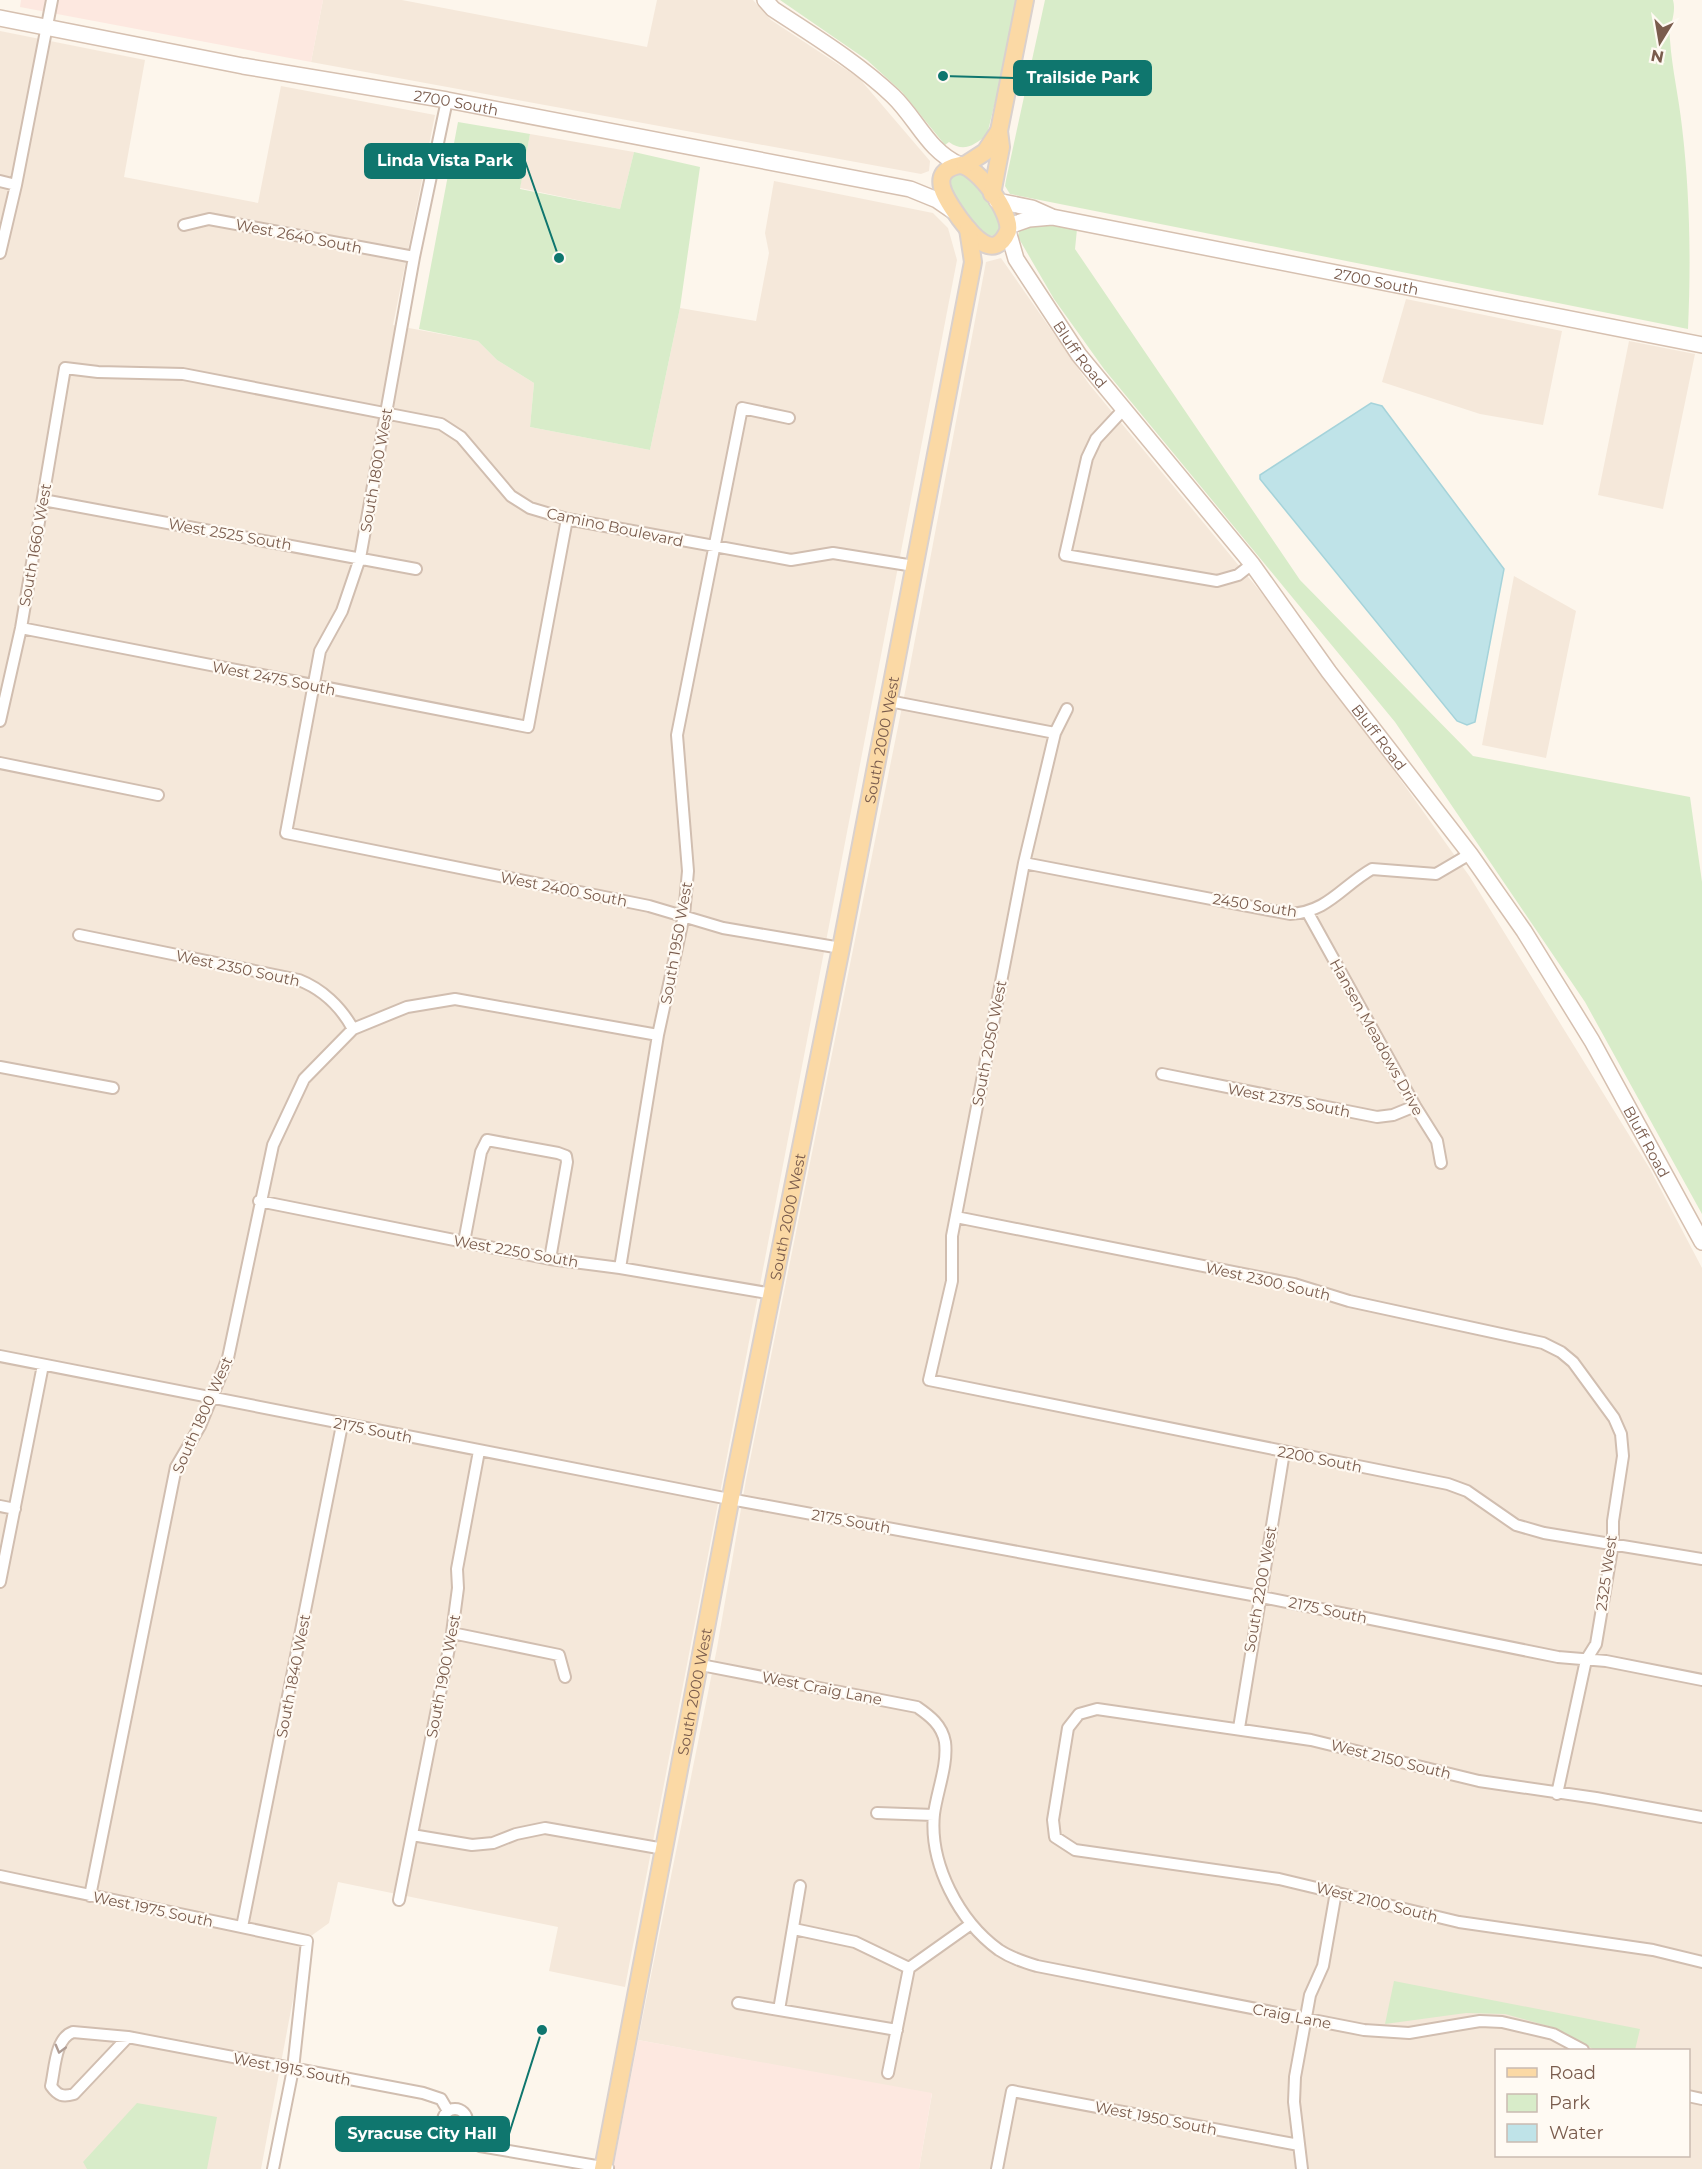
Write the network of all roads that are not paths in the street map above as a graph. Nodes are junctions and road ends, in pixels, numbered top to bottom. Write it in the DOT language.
graph roads {
  1 [pos="52,0"];
  2 [pos="765,0"];
  3 [pos="1025,0"];
  4 [pos="0,18"];
  5 [pos="47,27"];
  6 [pos="447,100"];
  7 [pos="999,131"];
  8 [pos="931,144"];
  9 [pos="962,165"];
  10 [pos="942,179"];
  11 [pos="0,181"];
  12 [pos="16,185"];
  13 [pos="910,189"];
  14 [pos="994,197"];
  15 [pos="956,212"];
  16 [pos="1052,217"];
  17 [pos="184,225"];
  18 [pos="968,229"];
  19 [pos="1009,229"];
  20 [pos="992,245"];
  21 [pos="0,253"];
  22 [pos="414,258"];
  23 [pos="1017,260"];
  24 [pos="973,262"];
  25 [pos="1702,345"];
  26 [pos="65,368"];
  27 [pos="1123,410"];
  28 [pos="386,412"];
  29 [pos="789,418"];
  30 [pos="44,500"];
  31 [pos="567,519"];
  32 [pos="714,547"];
  33 [pos="360,558"];
  34 [pos="1252,564"];
  35 [pos="914,566"];
  36 [pos="416,569"];
  37 [pos="21,628"];
  38 [pos="313,686"];
  39 [pos="889,700"];
  40 [pos="1066,709"];
  41 [pos="0,721"];
  42 [pos="1054,733"];
  43 [pos="0,763"];
  44 [pos="158,795"];
  45 [pos="286,833"];
  46 [pos="1470,854"];
  47 [pos="1024,862"];
  48 [pos="1308,913"];
  49 [pos="684,915"];
  50 [pos="79,935"];
  51 [pos="841,948"];
  52 [pos="352,1029"];
  53 [pos="658,1035"];
  54 [pos="0,1067"];
  55 [pos="1162,1074"];
  56 [pos="113,1088"];
  57 [pos="1414,1106"];
  58 [pos="1441,1163"];
  59 [pos="259,1201"];
  60 [pos="956,1217"];
  61 [pos="464,1242"];
  62 [pos="1702,1242"];
  63 [pos="550,1259"];
  64 [pos="620,1268"];
  65 [pos="773,1294"];
  66 [pos="0,1356"];
  67 [pos="1573,1362"];
  68 [pos="43,1365"];
  69 [pos="929,1380"];
  70 [pos="210,1398"];
  71 [pos="342,1425"];
  72 [pos="479,1451"];
  73 [pos="1284,1452"];
  74 [pos="731,1499"];
  75 [pos="0,1506"];
  76 [pos="15,1509"];
  77 [pos="1613,1544"];
  78 [pos="1702,1560"];
  79 [pos="0,1582"];
  80 [pos="1258,1596"];
  81 [pos="452,1633"];
  82 [pos="1586,1660"];
  83 [pos="701,1665"];
  84 [pos="565,1677"];
  85 [pos="1702,1680"];
  86 [pos="1239,1728"];
  87 [pos="1557,1794"];
  88 [pos="877,1813"];
  89 [pos="934,1815"];
  90 [pos="1702,1817"];
  91 [pos="412,1835"];
  92 [pos="1055,1837"];
  93 [pos="664,1849"];
  94 [pos="0,1876"];
  95 [pos="800,1886"];
  96 [pos="1336,1892"];
  97 [pos="90,1896"];
  98 [pos="399,1900"];
  99 [pos="971,1924"];
  100 [pos="242,1927"];
  101 [pos="794,1929"];
  102 [pos="1702,1962"];
  103 [pos="909,1968"];
  104 [pos="738,2003"];
  105 [pos="779,2010"];
  106 [pos="1307,2018"];
  107 [pos="897,2030"];
  108 [pos="128,2037"];
  109 [pos="1581,2049"];
  110 [pos="293,2069"];
  111 [pos="888,2073"];
  112 [pos="448,2111"];
  113 [pos="464,2129"];
  114 [pos="1299,2145"];
  115 [pos="606,2168"];
  116 [pos="273,2169"];
  117 [pos="997,2169"];
  118 [pos="1302,2169"];
  1 -- 5 [label="street"];
  2 -- 8 [label="street"];
  3 -- 7 [label="main road"];
  4 -- 5 [label="street, 2700 South"];
  5 -- 6 [label="street, 2700 South"];
  5 -- 12 [label="street"];
  6 -- 13 [label="street, 2700 South"];
  6 -- 22 [label="street, South 1800 West"];
  7 -- 9 [label="main road"];
  7 -- 14 [label="main road"];
  8 -- 9 [label="street"];
  8 -- 10 [label="street"];
  9 -- 10 [label="main road"];
  9 -- 14 [label="main road"];
  10 -- 13 [label="street, 2700 South"];
  10 -- 15 [label="main road"];
  11 -- 12 [label="street"];
  12 -- 21 [label="street"];
  13 -- 15 [label="street, 2700 South"];
  14 -- 16 [label="street"];
  14 -- 19 [label="main road"];
  15 -- 18 [label="main road"];
  16 -- 19 [label="street"];
  16 -- 25 [label="street, 2700 South"];
  17 -- 22 [label="street, West 2640 South"];
  18 -- 20 [label="main road"];
  18 -- 24 [label="main road, South 2000 West"];
  19 -- 20 [label="main road"];
  19 -- 23 [label="street, Bluff Road"];
  20 -- 23 [label="street, Bluff Road"];
  20 -- 24 [label="main road"];
  22 -- 28 [label="street, South 1800 West"];
  23 -- 27 [label="street, Bluff Road"];
  24 -- 35 [label="main road, South 2000 West"];
  26 -- 28 [label="street, Camino Boulevard"];
  26 -- 30 [label="street, South 1660 West"];
  27 -- 34 [label="street, Bluff Road"];
  27 -- 34 [label="street"];
  28 -- 31 [label="street, Camino Boulevard"];
  28 -- 33 [label="street, South 1800 West"];
  29 -- 32 [label="street, South 1950 West"];
  30 -- 33 [label="street, West 2525 South"];
  30 -- 37 [label="street, South 1660 West"];
  31 -- 32 [label="street, Camino Boulevard"];
  31 -- 38 [label="street, West 2475 South"];
  32 -- 35 [label="street, Camino Boulevard"];
  32 -- 49 [label="street, South 1950 West"];
  33 -- 36 [label="street, West 2525 South"];
  33 -- 38 [label="street, South 1800 West"];
  34 -- 46 [label="street, Bluff Road"];
  35 -- 39 [label="main road, South 2000 West"];
  37 -- 38 [label="street, West 2475 South"];
  37 -- 41 [label="street, South 1660 West"];
  38 -- 45 [label="street, South 1800 West"];
  39 -- 42 [label="street"];
  39 -- 51 [label="main road, South 2000 West"];
  40 -- 42 [label="street, South 2050 West"];
  42 -- 47 [label="street, South 2050 West"];
  43 -- 44 [label="street"];
  45 -- 49 [label="street, West 2400 South"];
  46 -- 48 [label="street, 2450 South"];
  46 -- 62 [label="street, Bluff Road"];
  47 -- 48 [label="street, 2450 South"];
  47 -- 60 [label="street, South 2050 West"];
  48 -- 57 [label="street, Hansen Meadows Drive"];
  49 -- 51 [label="street, West 2400 South"];
  49 -- 53 [label="street, South 1950 West"];
  50 -- 52 [label="street, West 2350 South"];
  51 -- 65 [label="main road, South 2000 West"];
  52 -- 53 [label="street"];
  52 -- 59 [label="street, South 1800 West"];
  53 -- 64 [label="street, South 1950 West"];
  54 -- 56 [label="street"];
  55 -- 57 [label="street, West 2375 South"];
  57 -- 58 [label="street, Hansen Meadows Drive"];
  59 -- 61 [label="street, West 2250 South"];
  59 -- 70 [label="street, South 1800 West"];
  60 -- 67 [label="street, West 2300 South"];
  60 -- 69 [label="street, South 2050 West"];
  61 -- 63 [label="street, West 2250 South"];
  61 -- 63 [label="street"];
  63 -- 64 [label="street, West 2250 South"];
  64 -- 65 [label="street, West 2250 South"];
  65 -- 74 [label="main road, South 2000 West"];
  66 -- 68 [label="street, 2175 South"];
  67 -- 77 [label="street, 2325 West"];
  68 -- 70 [label="street, 2175 South"];
  68 -- 76 [label="street"];
  69 -- 73 [label="street, 2200 South"];
  70 -- 71 [label="street, 2175 South"];
  70 -- 97 [label="street, South 1800 West"];
  71 -- 72 [label="street, 2175 South"];
  71 -- 100 [label="street, South 1840 West"];
  72 -- 74 [label="street, 2175 South"];
  72 -- 81 [label="street, South 1900 West"];
  73 -- 77 [label="street, 2200 South"];
  73 -- 80 [label="street, South 2200 West"];
  74 -- 80 [label="street, 2175 South"];
  74 -- 83 [label="main road, South 2000 West"];
  75 -- 76 [label="street"];
  76 -- 79 [label="street"];
  77 -- 78 [label="street, 2200 South"];
  77 -- 82 [label="street, 2325 West"];
  80 -- 82 [label="street, 2175 South"];
  80 -- 86 [label="street, South 2200 West"];
  81 -- 84 [label="street"];
  81 -- 91 [label="street, South 1900 West"];
  82 -- 85 [label="street, 2175 South"];
  82 -- 87 [label="street, 2325 West"];
  83 -- 89 [label="street, West Craig Lane"];
  83 -- 93 [label="main road, South 2000 West"];
  86 -- 87 [label="street, West 2150 South"];
  86 -- 92 [label="street, West 2150 South"];
  87 -- 90 [label="street, West 2150 South"];
  88 -- 89 [label="street"];
  89 -- 99 [label="street"];
  91 -- 93 [label="street"];
  91 -- 98 [label="street, South 1900 West"];
  92 -- 96 [label="street, West 2100 South"];
  93 -- 115 [label="main road, South 2000 West"];
  94 -- 97 [label="street, West 1975 South"];
  95 -- 101 [label="street"];
  96 -- 102 [label="street, West 2100 South"];
  96 -- 106 [label="street"];
  97 -- 100 [label="street, West 1975 South"];
  99 -- 103 [label="street"];
  99 -- 106 [label="street, Craig Lane"];
  100 -- 110 [label="street, West 1975 South"];
  101 -- 103 [label="street"];
  101 -- 105 [label="street"];
  103 -- 107 [label="street"];
  104 -- 105 [label="street"];
  105 -- 107 [label="street"];
  106 -- 109 [label="street, Craig Lane"];
  106 -- 114 [label="street"];
  107 -- 111 [label="street"];
  108 -- 108 [label="street, West 1915 South, one-way"];
  108 -- 110 [label="street, West 1915 South"];
  110 -- 112 [label="street, West 1915 South"];
  110 -- 116 [label="street"];
  112 -- 113 [label="street"];
  112 -- 113 [label="street"];
  113 -- 115 [label="street"];
  114 -- 117 [label="street, West 1950 South"];
  114 -- 118 [label="street"];
}
